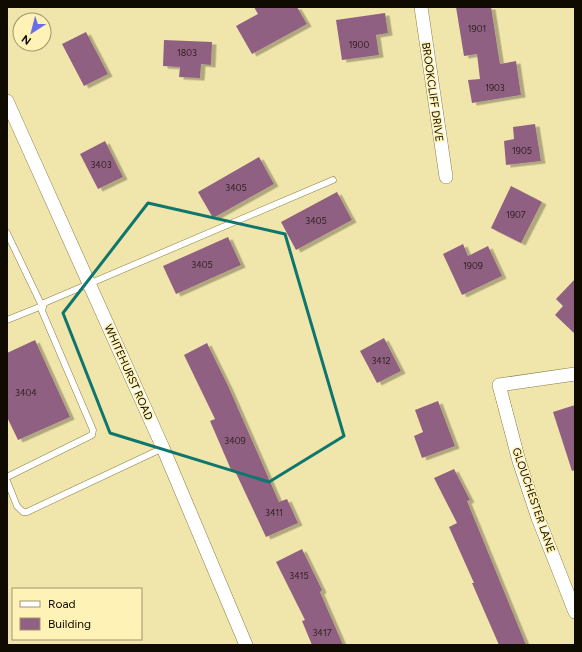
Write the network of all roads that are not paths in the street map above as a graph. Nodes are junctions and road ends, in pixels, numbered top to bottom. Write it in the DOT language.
graph roads {
  1 [pos="421,7"];
  2 [pos="7,101"];
  3 [pos="446,177"];
  4 [pos="333,180"];
  5 [pos="7,233"];
  6 [pos="89,284"];
  7 [pos="42,306"];
  8 [pos="7,320"];
  9 [pos="575,374"];
  10 [pos="163,448"];
  11 [pos="7,477"];
  12 [pos="7,481"];
  13 [pos="575,612"];
  14 [pos="246,645"];
  1 -- 3 [label="street, BROOKCLIFF DRIVE"];
  2 -- 6 [label="street, WHITEHURST ROAD"];
  4 -- 6 [label="lane"];
  5 -- 7 [label="lane"];
  6 -- 7 [label="lane"];
  6 -- 10 [label="street, WHITEHURST ROAD"];
  7 -- 8 [label="lane"];
  7 -- 11 [label="lane"];
  9 -- 13 [label="street, GLOUCHESTER LANE"];
  10 -- 12 [label="lane"];
  10 -- 14 [label="street, WHITEHURST ROAD"];
}
